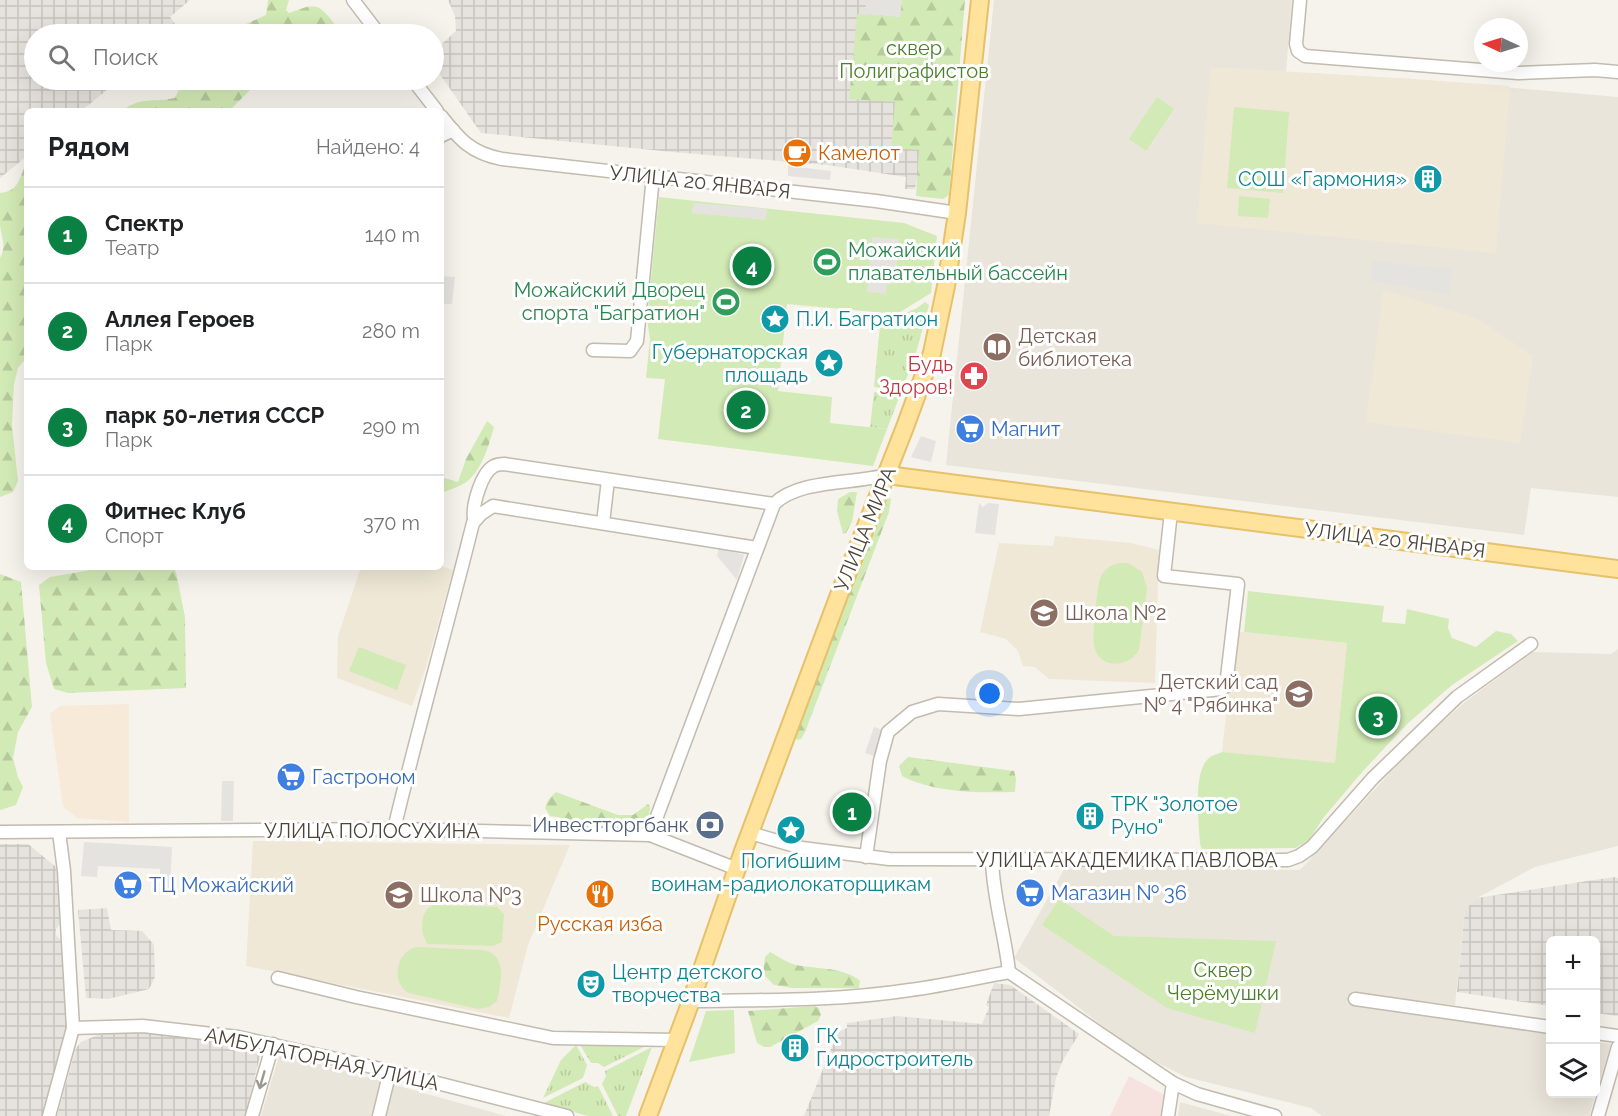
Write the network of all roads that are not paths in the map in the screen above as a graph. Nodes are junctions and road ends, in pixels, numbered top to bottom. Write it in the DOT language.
graph roads {
  1 [pos="352,0"];
  2 [pos="980,0"];
  3 [pos="1300,0"];
  4 [pos="371,24"];
  5 [pos="1618,72"];
  6 [pos="421,90"];
  7 [pos="435,108"];
  8 [pos="444,120"];
  9 [pos="453,130"];
  10 [pos="444,134"];
  11 [pos="653,176"];
  12 [pos="957,213"];
  13 [pos="593,350"];
  14 [pos="887,475"];
  15 [pos="608,480"];
  16 [pos="774,504"];
  17 [pos="1171,512"];
  18 [pos="474,519"];
  19 [pos="603,523"];
  20 [pos="757,548"];
  21 [pos="1618,569"];
  22 [pos="1531,644"];
  23 [pos="395,829"];
  24 [pos="59,831"];
  25 [pos="0,832"];
  26 [pos="750,833"];
  27 [pos="650,835"];
  28 [pos="866,857"];
  29 [pos="992,860"];
  30 [pos="737,868"];
  31 [pos="1009,972"];
  32 [pos="278,978"];
  33 [pos="1355,999"];
  34 [pos="691,1001"];
  35 [pos="1546,1026"];
  36 [pos="73,1028"];
  37 [pos="1600,1034"];
  38 [pos="1618,1036"];
  39 [pos="677,1040"];
  40 [pos="273,1044"];
  41 [pos="1618,1047"];
  42 [pos="390,1071"];
  43 [pos="1173,1083"];
  44 [pos="49,1116"];
  45 [pos="252,1116"];
  46 [pos="379,1116"];
  47 [pos="567,1116"];
  48 [pos="648,1116"];
  49 [pos="1168,1116"];
  50 [pos="1275,1116"];
  51 [pos="1598,1116"];
  1 -- 4 [label="street"];
  2 -- 12 [label="main road, УЛИЦА МИРА"];
  3 -- 5 [label="street"];
  6 -- 7 [label="street"];
  8 -- 9 [label="street, УЛИЦА 20 ЯНВАРЯ"];
  9 -- 10 [label="street"];
  9 -- 11 [label="street, УЛИЦА 20 ЯНВАРЯ"];
  11 -- 12 [label="street, УЛИЦА 20 ЯНВАРЯ"];
  11 -- 13 [label="street"];
  12 -- 14 [label="main road, УЛИЦА МИРА"];
  14 -- 16 [label="street, УЛИЦА 20 ЯНВАРЯ"];
  14 -- 17 [label="main road, УЛИЦА 20 ЯНВАРЯ"];
  14 -- 26 [label="main road, УЛИЦА МИРА"];
  15 -- 16 [label="street"];
  15 -- 18 [label="street"];
  15 -- 19 [label="street"];
  16 -- 20 [label="street"];
  17 -- 21 [label="main road, УЛИЦА 20 ЯНВАРЯ"];
  17 -- 28 [label="street"];
  18 -- 19 [label="street"];
  18 -- 23 [label="street"];
  19 -- 20 [label="street"];
  20 -- 27 [label="street"];
  22 -- 29 [label="street, УЛИЦА АКАДЕМИКА ПАВЛОВА"];
  23 -- 24 [label="street, УЛИЦА ПОЛОСУХИНА"];
  23 -- 27 [label="street, УЛИЦА ПОЛОСУХИНА"];
  24 -- 25 [label="street, УЛИЦА ПОЛОСУХИНА"];
  24 -- 36 [label="street"];
  26 -- 28 [label="street, УЛИЦА АКАДЕМИКА ПАВЛОВА"];
  26 -- 30 [label="main road, УЛИЦА МИРА"];
  27 -- 30 [label="street, УЛИЦА ПОЛОСУХИНА"];
  28 -- 29 [label="street, УЛИЦА АКАДЕМИКА ПАВЛОВА"];
  29 -- 31 [label="street"];
  30 -- 34 [label="main road, УЛИЦА МИРА"];
  31 -- 34 [label="street"];
  31 -- 43 [label="street"];
  32 -- 39 [label="street"];
  33 -- 35 [label="street"];
  34 -- 39 [label="main road, УЛИЦА МИРА"];
  36 -- 40 [label="street, АМБУЛАТОРНАЯ УЛИЦА"];
  36 -- 44 [label="street"];
  37 -- 38 [label="street"];
  39 -- 48 [label="main road, УЛИЦА МИРА"];
  40 -- 42 [label="street, АМБУЛАТОРНАЯ УЛИЦА"];
  40 -- 45 [label="street, one-way"];
  41 -- 51 [label="street"];
  42 -- 46 [label="street"];
  42 -- 47 [label="street, АМБУЛАТОРНАЯ УЛИЦА"];
  43 -- 49 [label="street"];
  43 -- 50 [label="street"];
}
